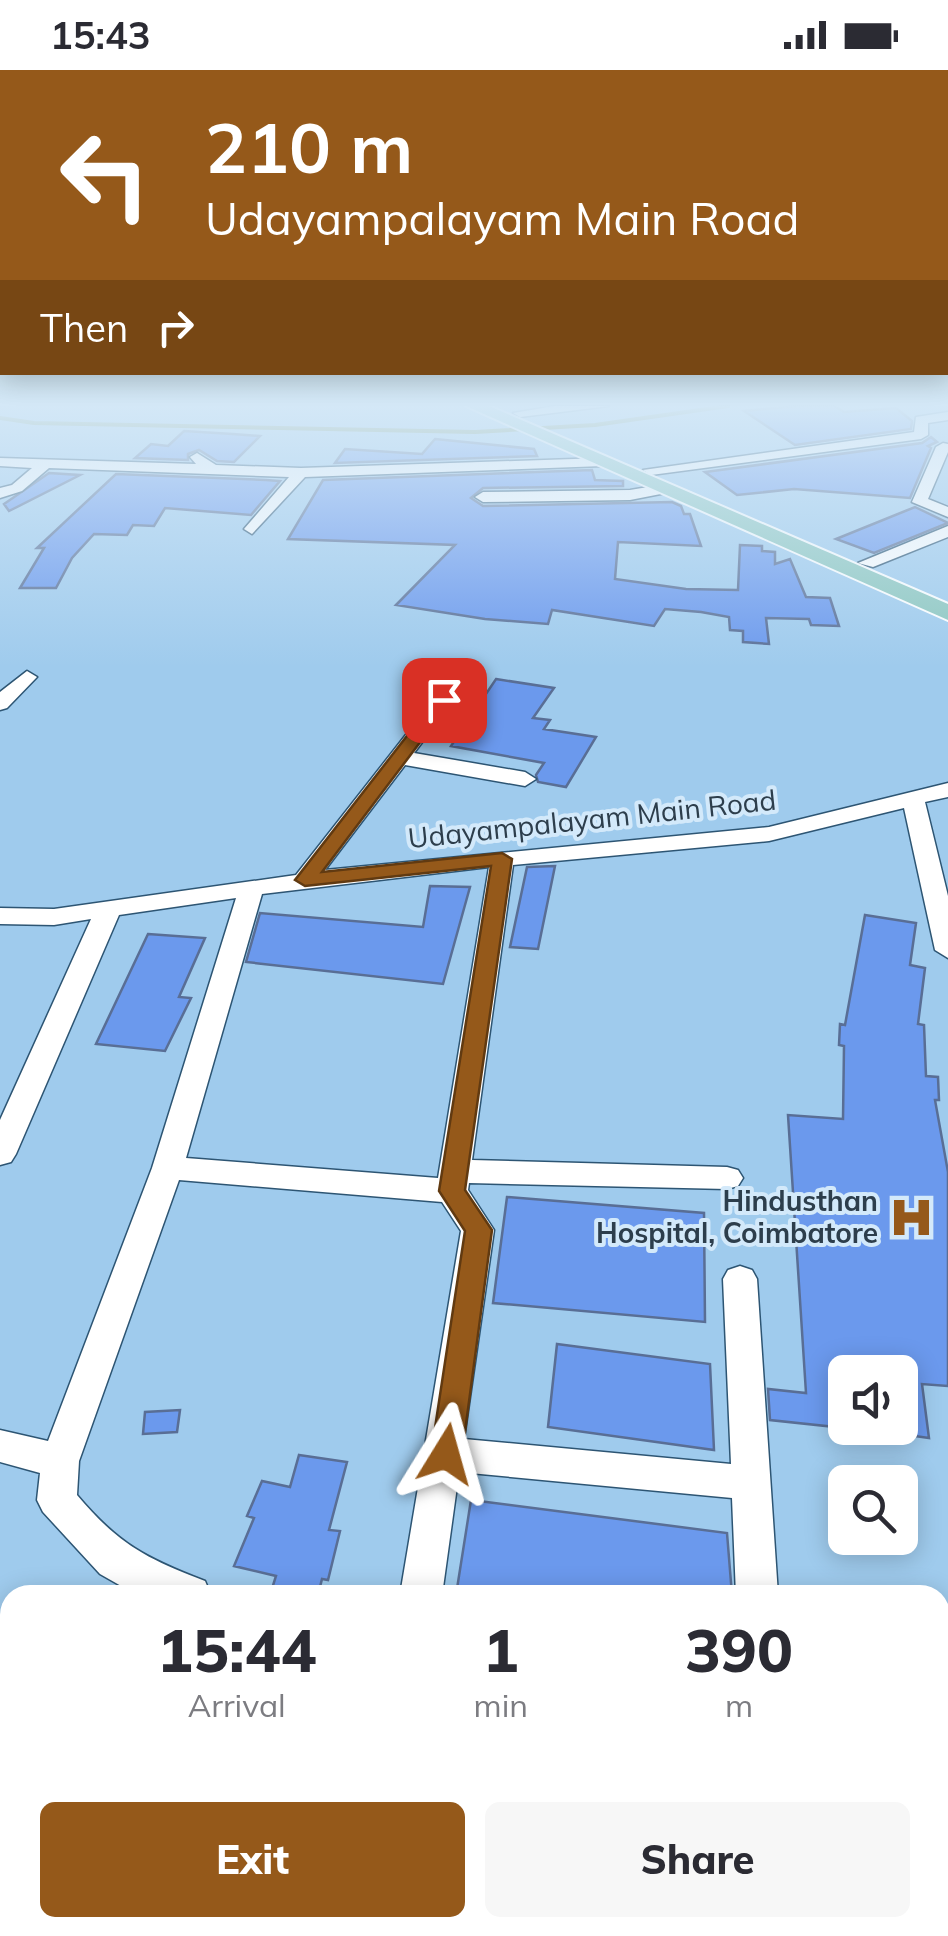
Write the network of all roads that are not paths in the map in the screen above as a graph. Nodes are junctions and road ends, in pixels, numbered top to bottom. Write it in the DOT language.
graph roads {
  1 [pos="283,493"];
  2 [pos="644,493"];
  3 [pos="673,493"];
  4 [pos="705,493"];
  5 [pos="920,493"];
  6 [pos="483,497"];
  7 [pos="948,512"];
  8 [pos="252,529"];
  9 [pos="948,531"];
  10 [pos="867,563"];
  11 [pos="948,596"];
  12 [pos="948,613"];
  13 [pos="466,671"];
  14 [pos="27,676"];
  15 [pos="0,704"];
  16 [pos="400,757"];
  17 [pos="526,779"];
  18 [pos="948,790"];
  19 [pos="913,799"];
  20 [pos="502,859"];
  21 [pos="305,880"];
  22 [pos="252,887"];
  23 [pos="109,908"];
  24 [pos="0,916"];
  25 [pos="948,950"];
  26 [pos="0,1154"];
  27 [pos="168,1168"];
  28 [pos="727,1178"];
  29 [pos="454,1181"];
  30 [pos="740,1279"];
  31 [pos="0,1446"];
  32 [pos="446,1454"];
  33 [pos="60,1461"];
  34 [pos="749,1483"];
  35 [pos="154,1585"];
  36 [pos="423,1585"];
  37 [pos="756,1585"];
  1 -- 8 [label="street"];
  2 -- 6 [label="street"];
  3 -- 12 [label="main road"];
  4 -- 10 [label="main road"];
  5 -- 7 [label="street"];
  9 -- 10 [label="street"];
  10 -- 11 [label="main road"];
  13 -- 16 [label="street"];
  14 -- 15 [label="street"];
  16 -- 17 [label="street"];
  16 -- 21 [label="street"];
  18 -- 19 [label="street, Udayampalayam Main Road"];
  19 -- 20 [label="street, Udayampalayam Main Road"];
  19 -- 25 [label="street"];
  20 -- 21 [label="street, Udayampalayam Main Road"];
  20 -- 29 [label="street"];
  21 -- 22 [label="street, Udayampalayam Main Road"];
  22 -- 23 [label="street, Udayampalayam Main Road"];
  22 -- 27 [label="street"];
  23 -- 24 [label="street, Udayampalayam Main Road"];
  23 -- 26 [label="street"];
  27 -- 29 [label="street"];
  27 -- 33 [label="street"];
  28 -- 29 [label="street"];
  29 -- 32 [label="street"];
  30 -- 34 [label="street"];
  31 -- 33 [label="street"];
  32 -- 34 [label="street"];
  32 -- 36 [label="street"];
  33 -- 35 [label="street"];
  34 -- 37 [label="street"];
}
